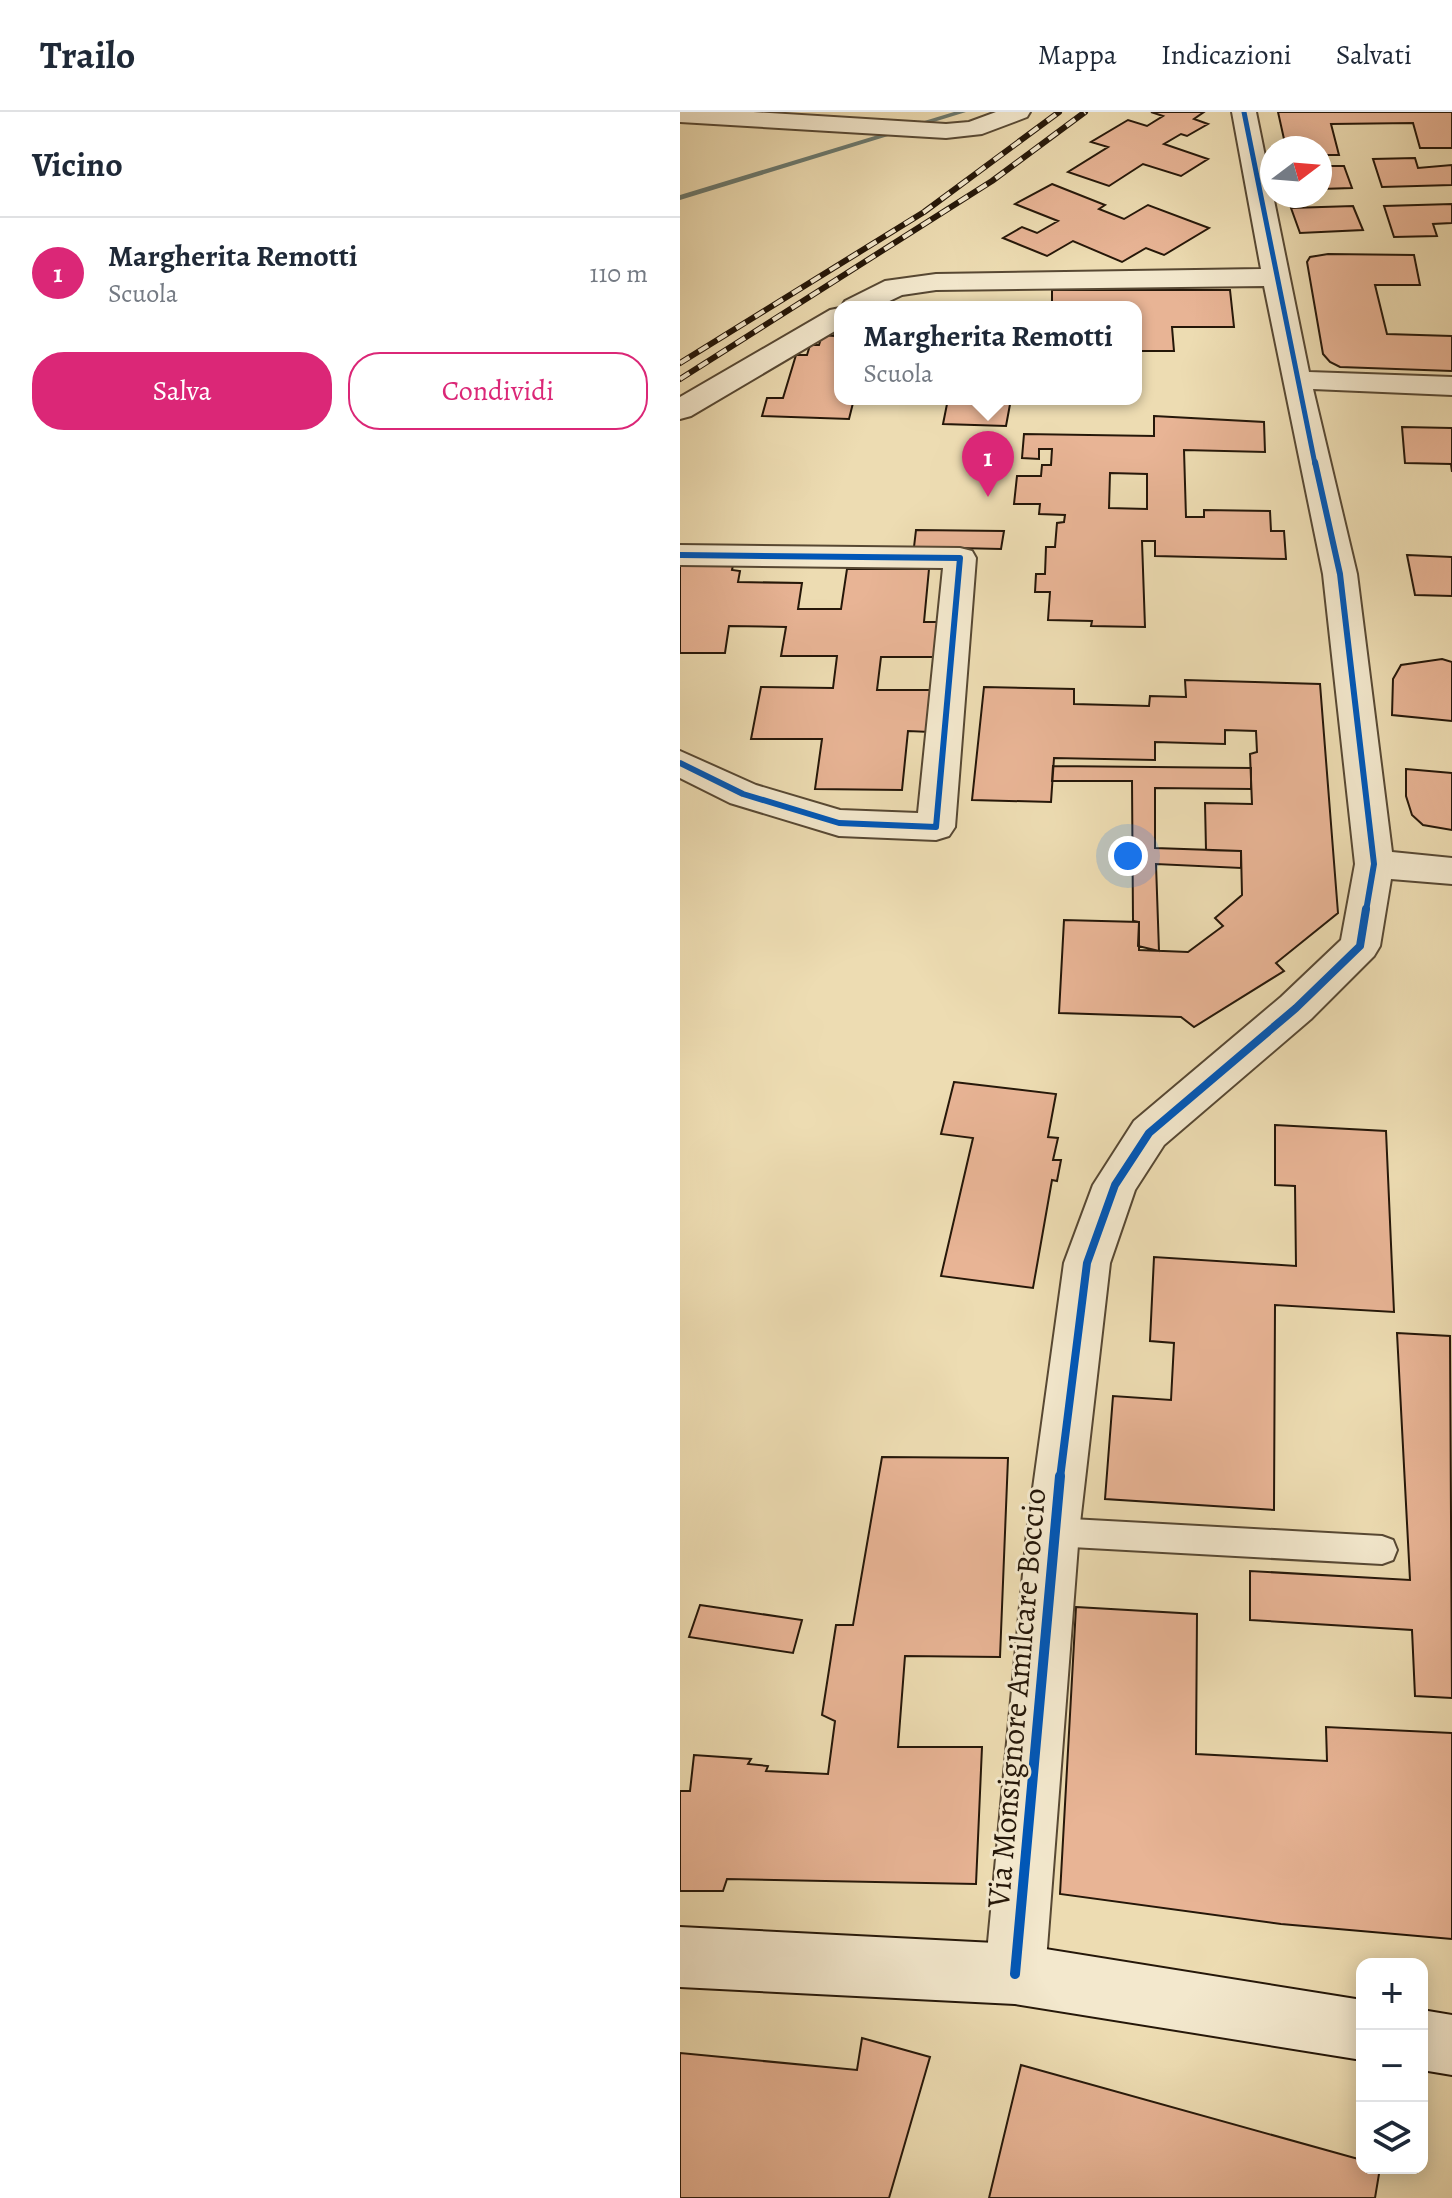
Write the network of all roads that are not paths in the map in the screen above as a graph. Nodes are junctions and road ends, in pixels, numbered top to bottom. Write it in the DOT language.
graph roads {
  1 [pos="1018,112"];
  2 [pos="1244,112"];
  3 [pos="680,115"];
  4 [pos="1276,277"];
  5 [pos="867,301"];
  6 [pos="834,320"];
  7 [pos="1296,380"];
  8 [pos="1452,386"];
  9 [pos="680,410"];
  10 [pos="680,555"];
  11 [pos="680,763"];
  12 [pos="1374,864"];
  13 [pos="1452,871"];
  14 [pos="1053,1532"];
  15 [pos="1382,1550"];
  16 [pos="680,1957"];
  17 [pos="1015,1974"];
  18 [pos="1356,2029"];
  19 [pos="1428,2041"];
  20 [pos="1452,2045"];
  1 -- 3 [label="street"];
  2 -- 4 [label="street, Via Monsignore Amilcare Boccio"];
  4 -- 5 [label="street"];
  4 -- 7 [label="street, Via Monsignore Amilcare Boccio"];
  6 -- 9 [label="street"];
  7 -- 8 [label="street"];
  7 -- 12 [label="street, Via Monsignore Amilcare Boccio"];
  10 -- 11 [label="street"];
  12 -- 13 [label="street"];
  12 -- 14 [label="street, Via Monsignore Amilcare Boccio"];
  14 -- 15 [label="lane"];
  14 -- 17 [label="street, Via Monsignore Amilcare Boccio"];
  16 -- 17 [label="street"];
  17 -- 18 [label="street"];
  19 -- 20 [label="street"];
}
